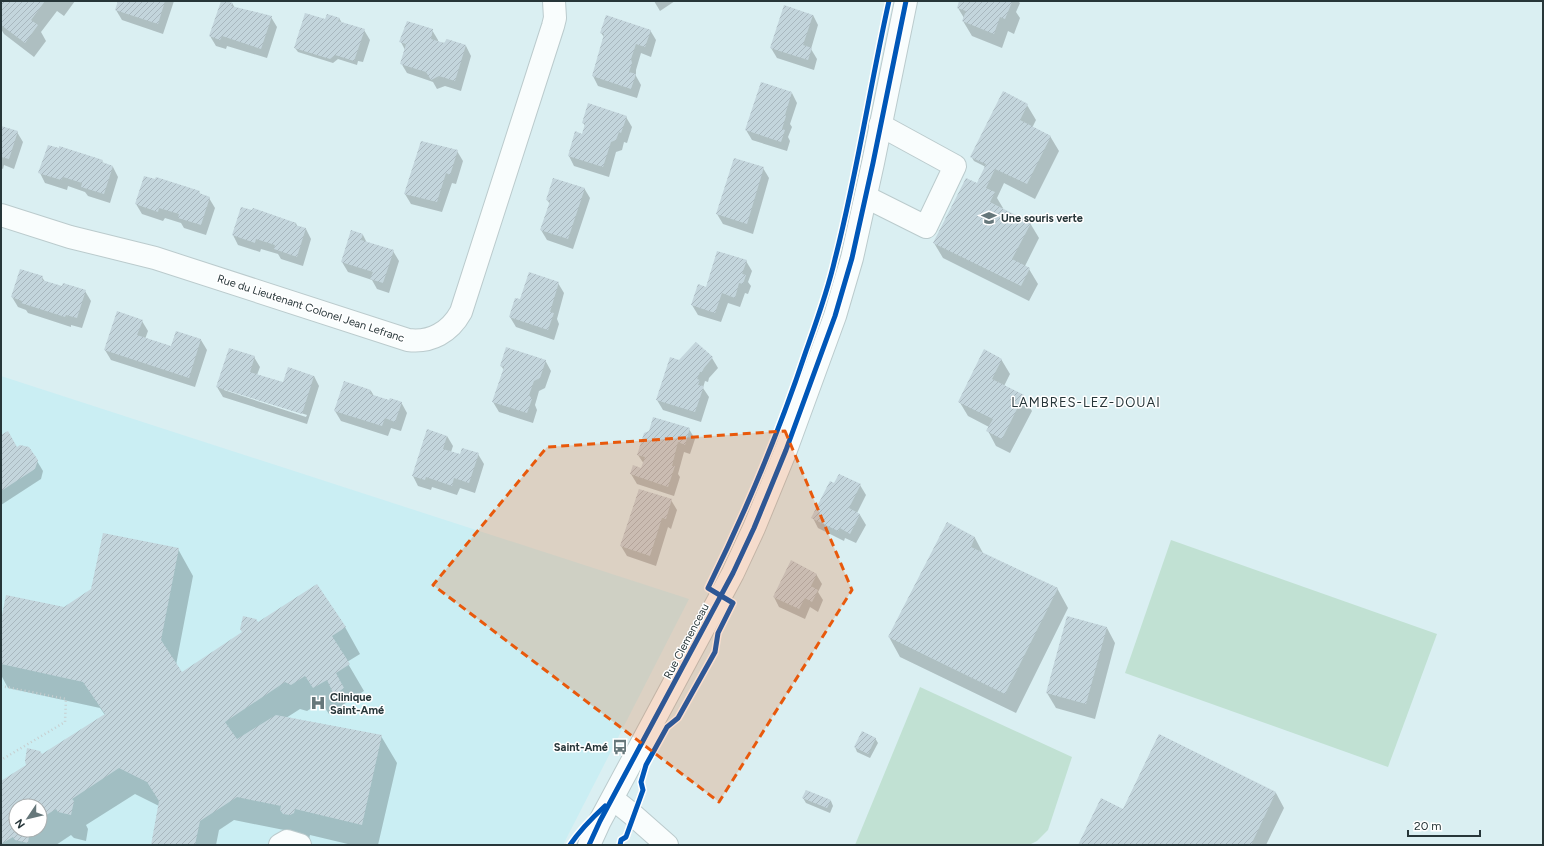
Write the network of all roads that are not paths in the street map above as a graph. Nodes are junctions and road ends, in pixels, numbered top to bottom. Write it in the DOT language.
graph roads {
  1 [pos="554,1"];
  2 [pos="906,1"];
  3 [pos="880,125"];
  4 [pos="866,197"];
  5 [pos="1,215"];
  6 [pos="613,799"];
  7 [pos="280,845"];
  8 [pos="300,845"];
  9 [pos="589,845"];
  10 [pos="600,845"];
  11 [pos="667,845"];
  1 -- 5 [label="street, Rue du Lieutenant Colonel Jean Lefranc"];
  2 -- 3 [label="street, Rue Clemenceau"];
  3 -- 4 [label="street, Rue Clemenceau"];
  3 -- 4 [label="street"];
  4 -- 6 [label="street, Rue Clemenceau"];
  6 -- 9 [label="street, Rue Clemenceau"];
  6 -- 10 [label="street, Rue Clemenceau"];
  6 -- 11 [label="street"];
  7 -- 8 [label="street"];
}
